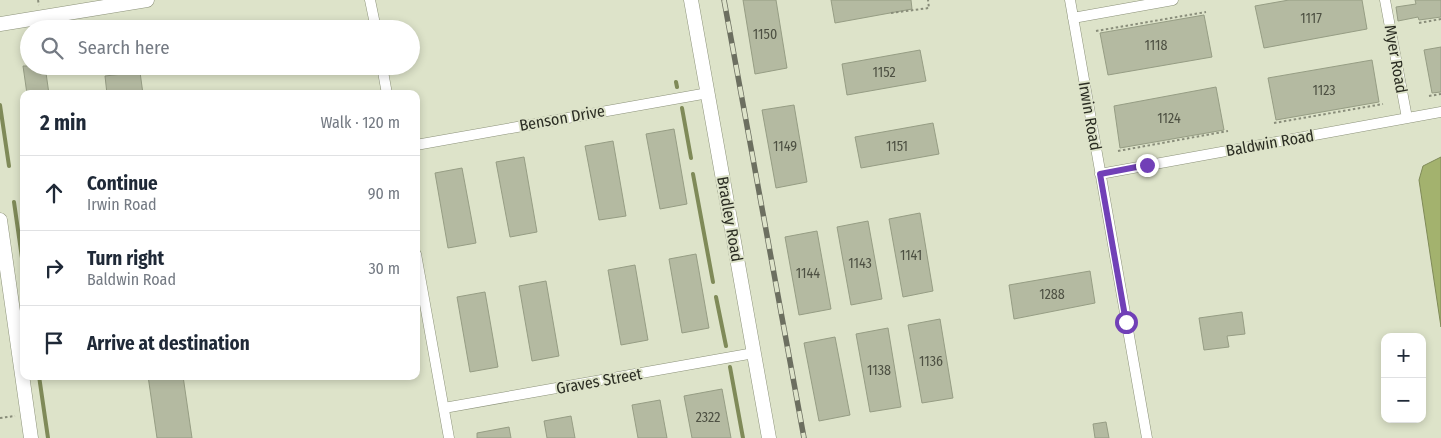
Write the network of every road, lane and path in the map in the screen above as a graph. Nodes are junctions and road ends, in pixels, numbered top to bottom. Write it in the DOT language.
graph roads {
  1 [pos="147,0"];
  2 [pos="370,0"];
  3 [pos="691,0"];
  4 [pos="928,0"];
  5 [pos="1070,0"];
  6 [pos="1173,0"];
  7 [pos="1385,0"];
  8 [pos="1206,12"];
  9 [pos="891,13"];
  10 [pos="1073,18"];
  11 [pos="1441,19"];
  12 [pos="24,20"];
  13 [pos="374,20"];
  14 [pos="20,21"];
  15 [pos="1419,23"];
  16 [pos="0,24"];
  17 [pos="1096,31"];
  18 [pos="384,75"];
  19 [pos="386,90"];
  20 [pos="708,93"];
  21 [pos="1441,94"];
  22 [pos="1429,96"];
  23 [pos="1383,104"];
  24 [pos="1441,112"];
  25 [pos="1407,118"];
  26 [pos="1274,124"];
  27 [pos="1228,132"];
  28 [pos="420,144"];
  29 [pos="1118,151"];
  30 [pos="1100,174"];
  31 [pos="0,220"];
  32 [pos="420,276"];
  33 [pos="754,353"];
  34 [pos="20,364"];
  35 [pos="22,380"];
  36 [pos="444,408"];
  37 [pos="27,414"];
  38 [pos="0,418"];
  39 [pos="31,438"];
  40 [pos="449,438"];
  41 [pos="769,438"];
  42 [pos="1147,438"];
  1 -- 12 [label="street"];
  2 -- 13 [label="street"];
  3 -- 20 [label="street, Bradley Road"];
  4 -- 9 [label="path"];
  5 -- 10 [label="street, Irwin Road"];
  6 -- 10 [label="street"];
  7 -- 25 [label="street, Myer Road"];
  8 -- 17 [label="path"];
  10 -- 30 [label="street, Irwin Road"];
  11 -- 15 [label="path"];
  14 -- 16 [label="street"];
  18 -- 19 [label="street"];
  20 -- 28 [label="street, Benson Drive"];
  20 -- 33 [label="street, Bradley Road"];
  21 -- 22 [label="path"];
  23 -- 26 [label="path"];
  24 -- 25 [label="street, Baldwin Road"];
  25 -- 30 [label="street, Baldwin Road"];
  27 -- 29 [label="path"];
  30 -- 42 [label="street, Irwin Road"];
  31 -- 34 [label="street"];
  32 -- 36 [label="street"];
  33 -- 36 [label="street, Graves Street"];
  33 -- 41 [label="street, Bradley Road"];
  35 -- 37 [label="street"];
  36 -- 40 [label="street"];
  37 -- 38 [label="path"];
  37 -- 39 [label="street"];
}
